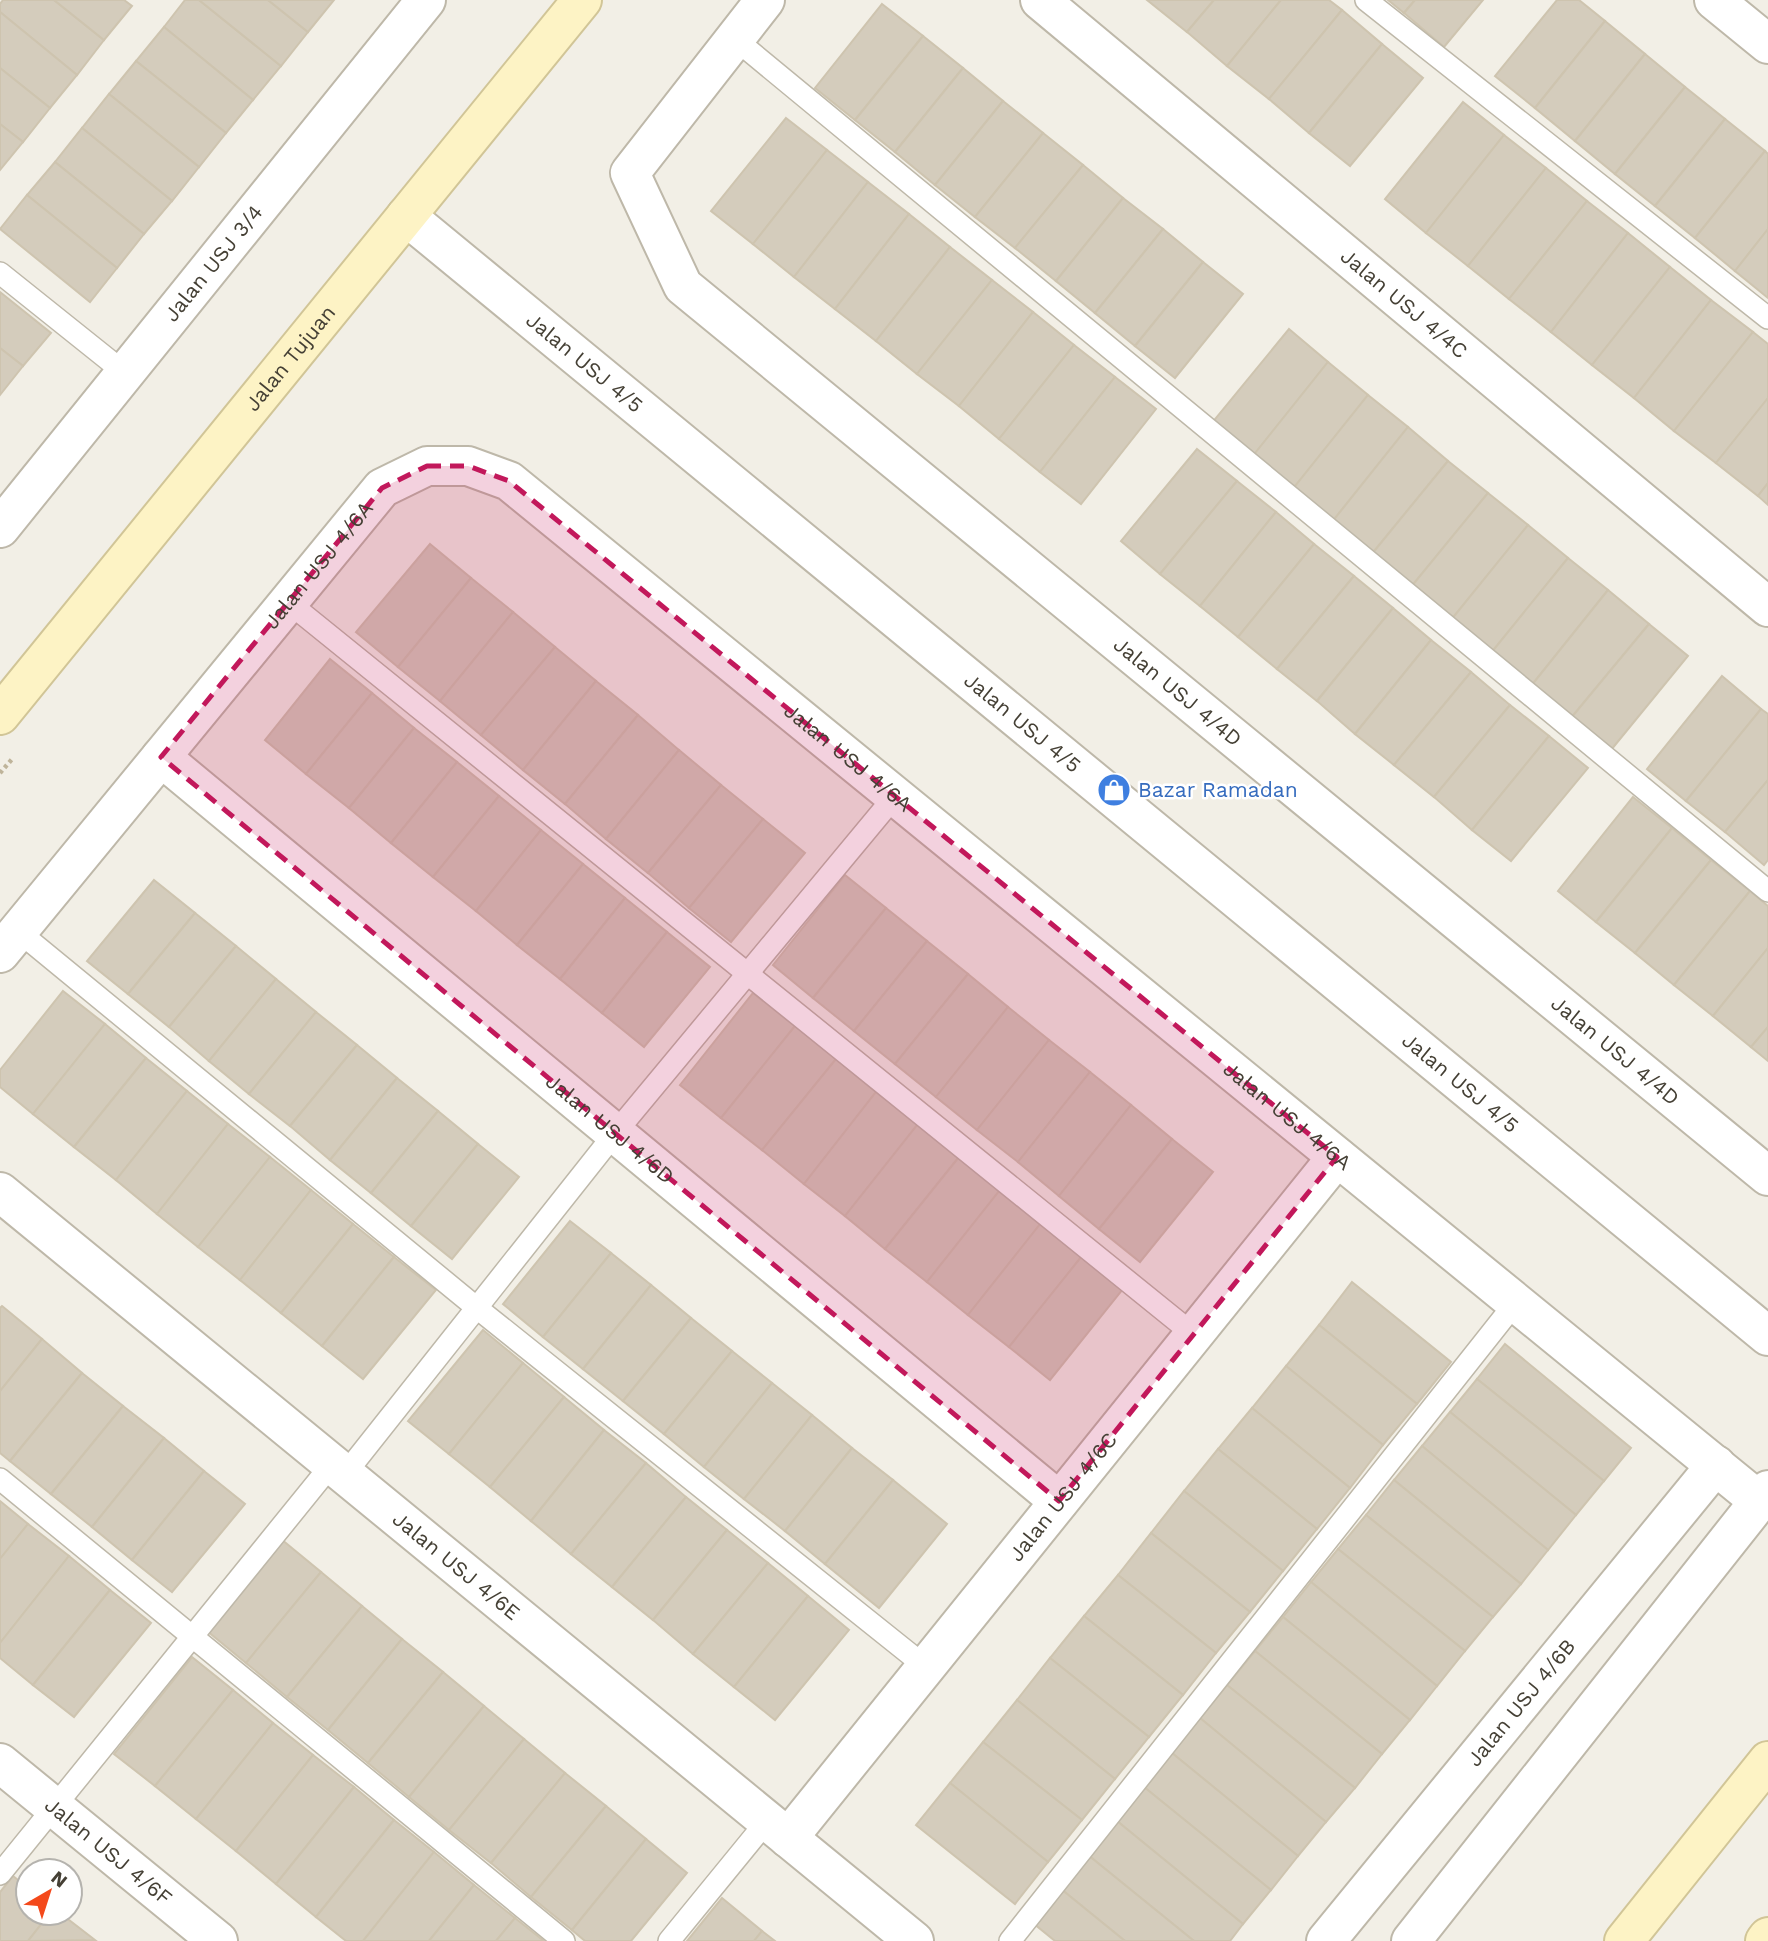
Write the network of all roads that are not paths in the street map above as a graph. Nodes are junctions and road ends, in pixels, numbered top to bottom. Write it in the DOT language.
graph roads {
  1 [pos="426,0"];
  2 [pos="582,0"];
  3 [pos="765,0"];
  4 [pos="1040,0"];
  5 [pos="1366,0"];
  6 [pos="1714,0"];
  7 [pos="735,39"];
  8 [pos="1768,44"];
  9 [pos="406,216"];
  10 [pos="0,273"];
  11 [pos="1768,318"];
  12 [pos="125,373"];
  13 [pos="0,527"];
  14 [pos="288,602"];
  15 [pos="1768,607"];
  16 [pos="0,715"];
  17 [pos="161,757"];
  18 [pos="895,796"];
  19 [pos="1768,891"];
  20 [pos="9,942"];
  21 [pos="747,974"];
  22 [pos="616,1132"];
  23 [pos="1337,1157"];
  24 [pos="1768,1176"];
  25 [pos="0,1192"];
  26 [pos="1516,1302"];
  27 [pos="477,1308"];
  28 [pos="1193,1334"];
  29 [pos="1768,1335"];
  30 [pos="1716,1465"];
  31 [pos="339,1469"];
  32 [pos="0,1479"];
  33 [pos="1764,1495"];
  34 [pos="1059,1501"];
  35 [pos="192,1637"];
  36 [pos="926,1667"];
  37 [pos="1768,1761"];
  38 [pos="0,1763"];
  39 [pos="54,1807"];
  40 [pos="778,1829"];
  41 [pos="0,1874"];
  42 [pos="218,1941"];
  43 [pos="564,1941"];
  44 [pos="668,1941"];
  45 [pos="914,1941"];
  46 [pos="1010,1941"];
  47 [pos="1326,1941"];
  48 [pos="1410,1941"];
  49 [pos="1624,1941"];
  1 -- 12 [label="street, Jalan USJ 3/4"];
  2 -- 9 [label="street, Jalan Tujuan"];
  3 -- 7 [label="street"];
  4 -- 15 [label="street, Jalan USJ 4/4C"];
  5 -- 11 [label="lane"];
  6 -- 8 [label="street"];
  7 -- 19 [label="lane"];
  7 -- 24 [label="street, Jalan USJ 4/4D"];
  9 -- 16 [label="street, Jalan Tujuan"];
  9 -- 29 [label="street, Jalan USJ 4/5"];
  10 -- 12 [label="lane"];
  12 -- 13 [label="street, Jalan USJ 3/4"];
  14 -- 17 [label="street, Jalan USJ 4/6A"];
  14 -- 18 [label="street, Jalan USJ 4/6A"];
  14 -- 21 [label="lane"];
  17 -- 20 [label="street, Jalan USJ 4/6A"];
  17 -- 22 [label="street, Jalan USJ 4/6D"];
  18 -- 21 [label="lane"];
  18 -- 23 [label="street, Jalan USJ 4/6A"];
  20 -- 27 [label="lane"];
  21 -- 22 [label="lane"];
  21 -- 28 [label="lane"];
  22 -- 27 [label="lane"];
  22 -- 34 [label="street, Jalan USJ 4/6D"];
  23 -- 26 [label="street, Jalan USJ 4/6A"];
  23 -- 28 [label="street, Jalan USJ 4/6C"];
  25 -- 31 [label="street, Jalan USJ 4/6E"];
  26 -- 30 [label="street, Jalan USJ 4/6A"];
  26 -- 46 [label="lane"];
  27 -- 31 [label="lane"];
  27 -- 36 [label="lane"];
  28 -- 34 [label="street, Jalan USJ 4/6C"];
  30 -- 33 [label="street, Jalan USJ 4/6A"];
  30 -- 47 [label="street, Jalan USJ 4/6B"];
  31 -- 35 [label="lane"];
  31 -- 40 [label="street, Jalan USJ 4/6E"];
  32 -- 35 [label="lane"];
  33 -- 48 [label="street"];
  34 -- 36 [label="street, Jalan USJ 4/6C"];
  35 -- 39 [label="lane"];
  35 -- 43 [label="lane"];
  36 -- 40 [label="street, Jalan USJ 4/6C"];
  37 -- 49 [label="street"];
  38 -- 39 [label="street, Jalan USJ 4/6F"];
  39 -- 41 [label="lane"];
  39 -- 42 [label="street, Jalan USJ 4/6F"];
  40 -- 44 [label="lane"];
  40 -- 45 [label="street, Jalan USJ 4/6E"];
}
